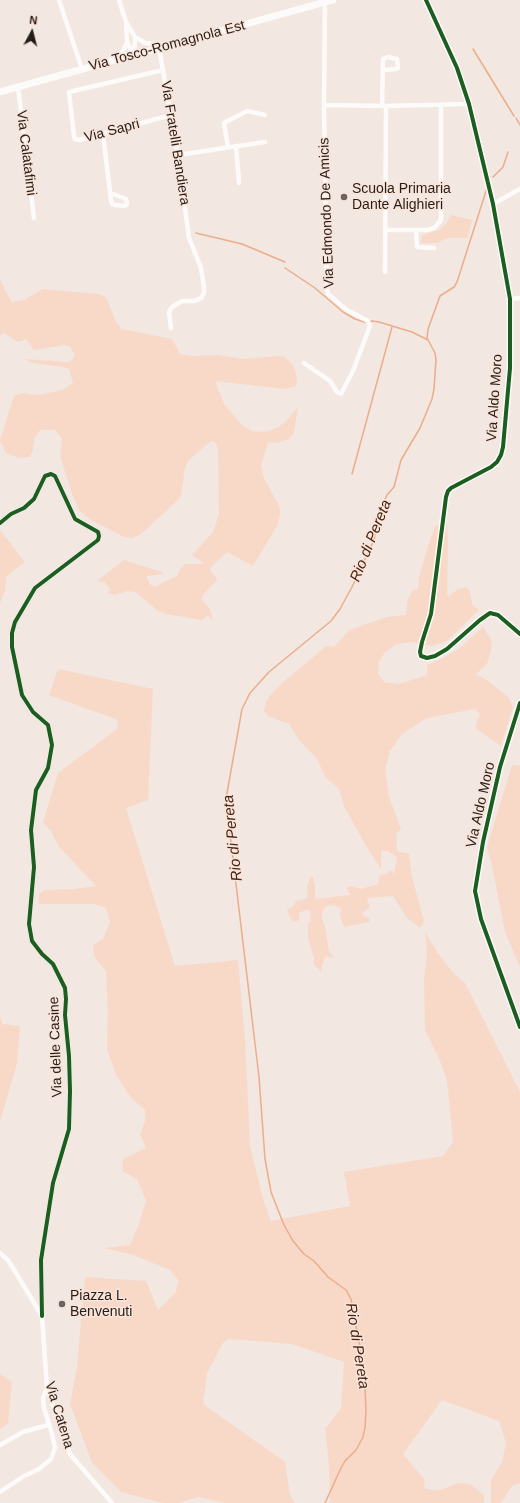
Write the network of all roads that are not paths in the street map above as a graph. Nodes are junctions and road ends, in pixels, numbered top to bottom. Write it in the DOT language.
graph roads {
  1 [pos="59,0"];
  2 [pos="119,0"];
  3 [pos="334,0"];
  4 [pos="426,0"];
  5 [pos="325,2"];
  6 [pos="126,22"];
  7 [pos="135,37"];
  8 [pos="127,41"];
  9 [pos="167,46"];
  10 [pos="159,48"];
  11 [pos="134,55"];
  12 [pos="116,60"];
  13 [pos="82,69"];
  14 [pos="163,70"];
  15 [pos="383,70"];
  16 [pos="18,87"];
  17 [pos="0,92"];
  18 [pos="469,104"];
  19 [pos="324,105"];
  20 [pos="441,105"];
  21 [pos="384,106"];
  22 [pos="171,115"];
  23 [pos="265,115"];
  24 [pos="103,134"];
  25 [pos="265,142"];
  26 [pos="236,146"];
  27 [pos="228,147"];
  28 [pos="178,155"];
  29 [pos="239,183"];
  30 [pos="520,189"];
  31 [pos="110,192"];
  32 [pos="493,204"];
  33 [pos="34,218"];
  34 [pos="385,230"];
  35 [pos="416,231"];
  36 [pos="434,248"];
  37 [pos="385,272"];
  38 [pos="520,298"];
  39 [pos="510,300"];
  40 [pos="171,328"];
  41 [pos="304,363"];
  42 [pos="0,523"];
  43 [pos="520,634"];
  44 [pos="520,703"];
  45 [pos="520,1027"];
  46 [pos="0,1253"];
  47 [pos="42,1316"];
  48 [pos="47,1388"];
  49 [pos="48,1425"];
  50 [pos="0,1446"];
  51 [pos="0,1492"];
  52 [pos="112,1503"];
  1 -- 13 [label="street"];
  2 -- 6 [label="street"];
  3 -- 5 [label="main road, Via Tosco-Romagnola Est"];
  4 -- 18 [label="main road, Via Aldo Moro"];
  5 -- 9 [label="main road, Via Tosco-Romagnola Est"];
  5 -- 19 [label="street, Via Edmondo De Amicis"];
  6 -- 7 [label="street"];
  6 -- 8 [label="street"];
  7 -- 9 [label="street"];
  7 -- 11 [label="street"];
  8 -- 11 [label="street"];
  8 -- 12 [label="street"];
  9 -- 10 [label="main road, Via Tosco-Romagnola Est"];
  10 -- 11 [label="main road, Via Tosco-Romagnola Est"];
  10 -- 14 [label="street, Via Fratelli Bandiera"];
  11 -- 12 [label="main road, Via Tosco-Romagnola Est"];
  12 -- 13 [label="main road, Via Tosco-Romagnola Est"];
  13 -- 16 [label="main road, Via Tosco-Romagnola Est"];
  14 -- 22 [label="street, Via Fratelli Bandiera"];
  14 -- 24 [label="street, Via Sapri"];
  15 -- 21 [label="street"];
  16 -- 17 [label="main road, Via Tosco-Romagnola Est"];
  16 -- 33 [label="street, Via Calatafimi"];
  18 -- 20 [label="street"];
  18 -- 32 [label="main road, Via Aldo Moro"];
  19 -- 21 [label="street"];
  19 -- 41 [label="street, Via Edmondo De Amicis"];
  20 -- 21 [label="street"];
  20 -- 35 [label="street"];
  21 -- 34 [label="street"];
  22 -- 24 [label="street, Via Sapri"];
  22 -- 28 [label="street, Via Fratelli Bandiera"];
  23 -- 27 [label="street"];
  24 -- 31 [label="street"];
  25 -- 26 [label="street"];
  26 -- 27 [label="street"];
  26 -- 29 [label="street"];
  27 -- 28 [label="street"];
  28 -- 40 [label="street, Via Fratelli Bandiera"];
  30 -- 32 [label="street"];
  32 -- 39 [label="main road, Via Aldo Moro"];
  34 -- 35 [label="street"];
  34 -- 37 [label="street"];
  35 -- 36 [label="street"];
  38 -- 39 [label="street"];
  39 -- 43 [label="main road, Via Aldo Moro"];
  42 -- 47 [label="street, Via delle Casine"];
  44 -- 45 [label="main road, Via Aldo Moro"];
  46 -- 47 [label="street, Via Catena"];
  47 -- 48 [label="street, Via Catena"];
  48 -- 49 [label="street"];
  48 -- 52 [label="street, Via Catena"];
  49 -- 50 [label="street"];
  49 -- 51 [label="street"];
}
